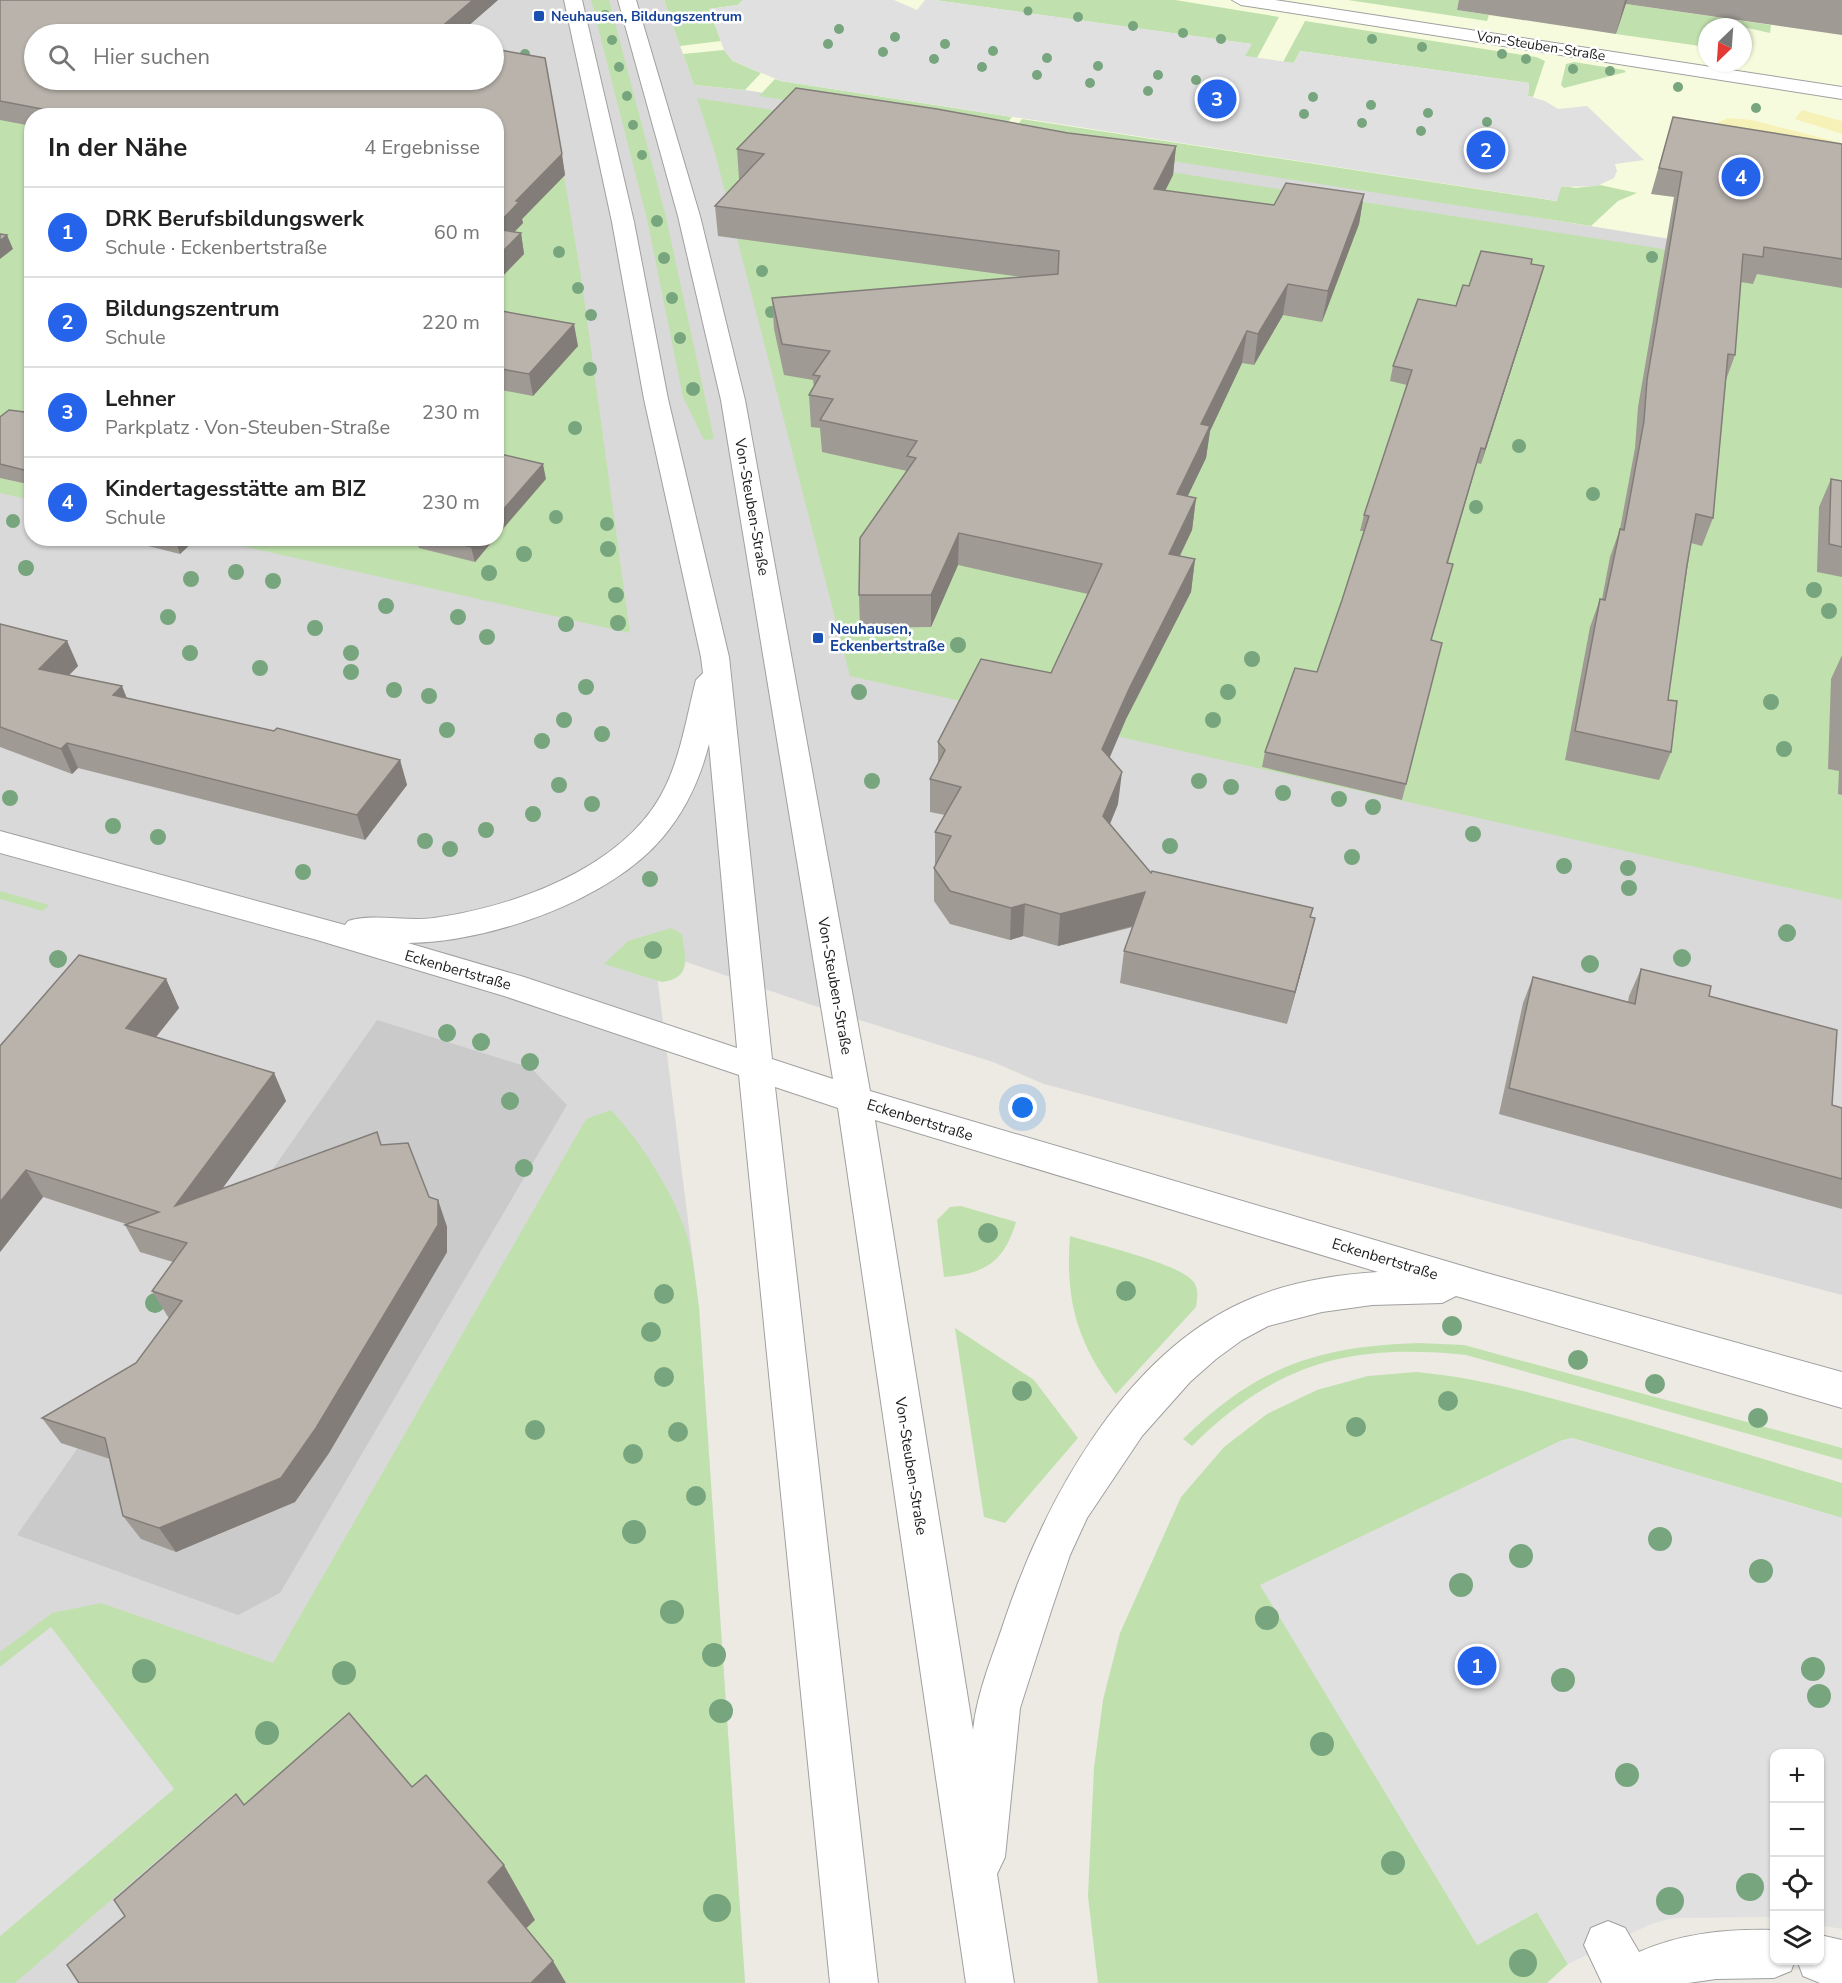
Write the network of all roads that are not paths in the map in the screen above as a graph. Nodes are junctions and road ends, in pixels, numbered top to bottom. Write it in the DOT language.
graph roads {
  1 [pos="573,0"];
  2 [pos="627,0"];
  3 [pos="1241,0"];
  4 [pos="1280,3"];
  5 [pos="1842,93"];
  6 [pos="715,657"];
  7 [pos="0,842"];
  8 [pos="317,928"];
  9 [pos="756,1070"];
  10 [pos="854,1100"];
  11 [pos="1483,1288"];
  12 [pos="1842,1390"];
  13 [pos="977,1901"];
  14 [pos="1770,1954"];
  15 [pos="1824,1960"];
  16 [pos="1842,1964"];
  17 [pos="1621,1970"];
  18 [pos="854,1983"];
  19 [pos="990,1983"];
  1 -- 6 [label="street"];
  2 -- 10 [label="street, Von-Steuben-Straße"];
  3 -- 4 [label="street, Von-Steuben-Straße"];
  4 -- 5 [label="street, Von-Steuben-Straße"];
  6 -- 8 [label="street"];
  6 -- 9 [label="street"];
  7 -- 8 [label="street, Eckenbertstraße"];
  8 -- 9 [label="street, Eckenbertstraße"];
  9 -- 10 [label="street, Eckenbertstraße"];
  9 -- 18 [label="street"];
  10 -- 11 [label="street, Eckenbertstraße"];
  10 -- 13 [label="street, Von-Steuben-Straße"];
  11 -- 12 [label="street, Eckenbertstraße"];
  11 -- 13 [label="street"];
  13 -- 19 [label="street, Von-Steuben-Straße"];
  14 -- 17 [label="street"];
  15 -- 16 [label="street"];
}
